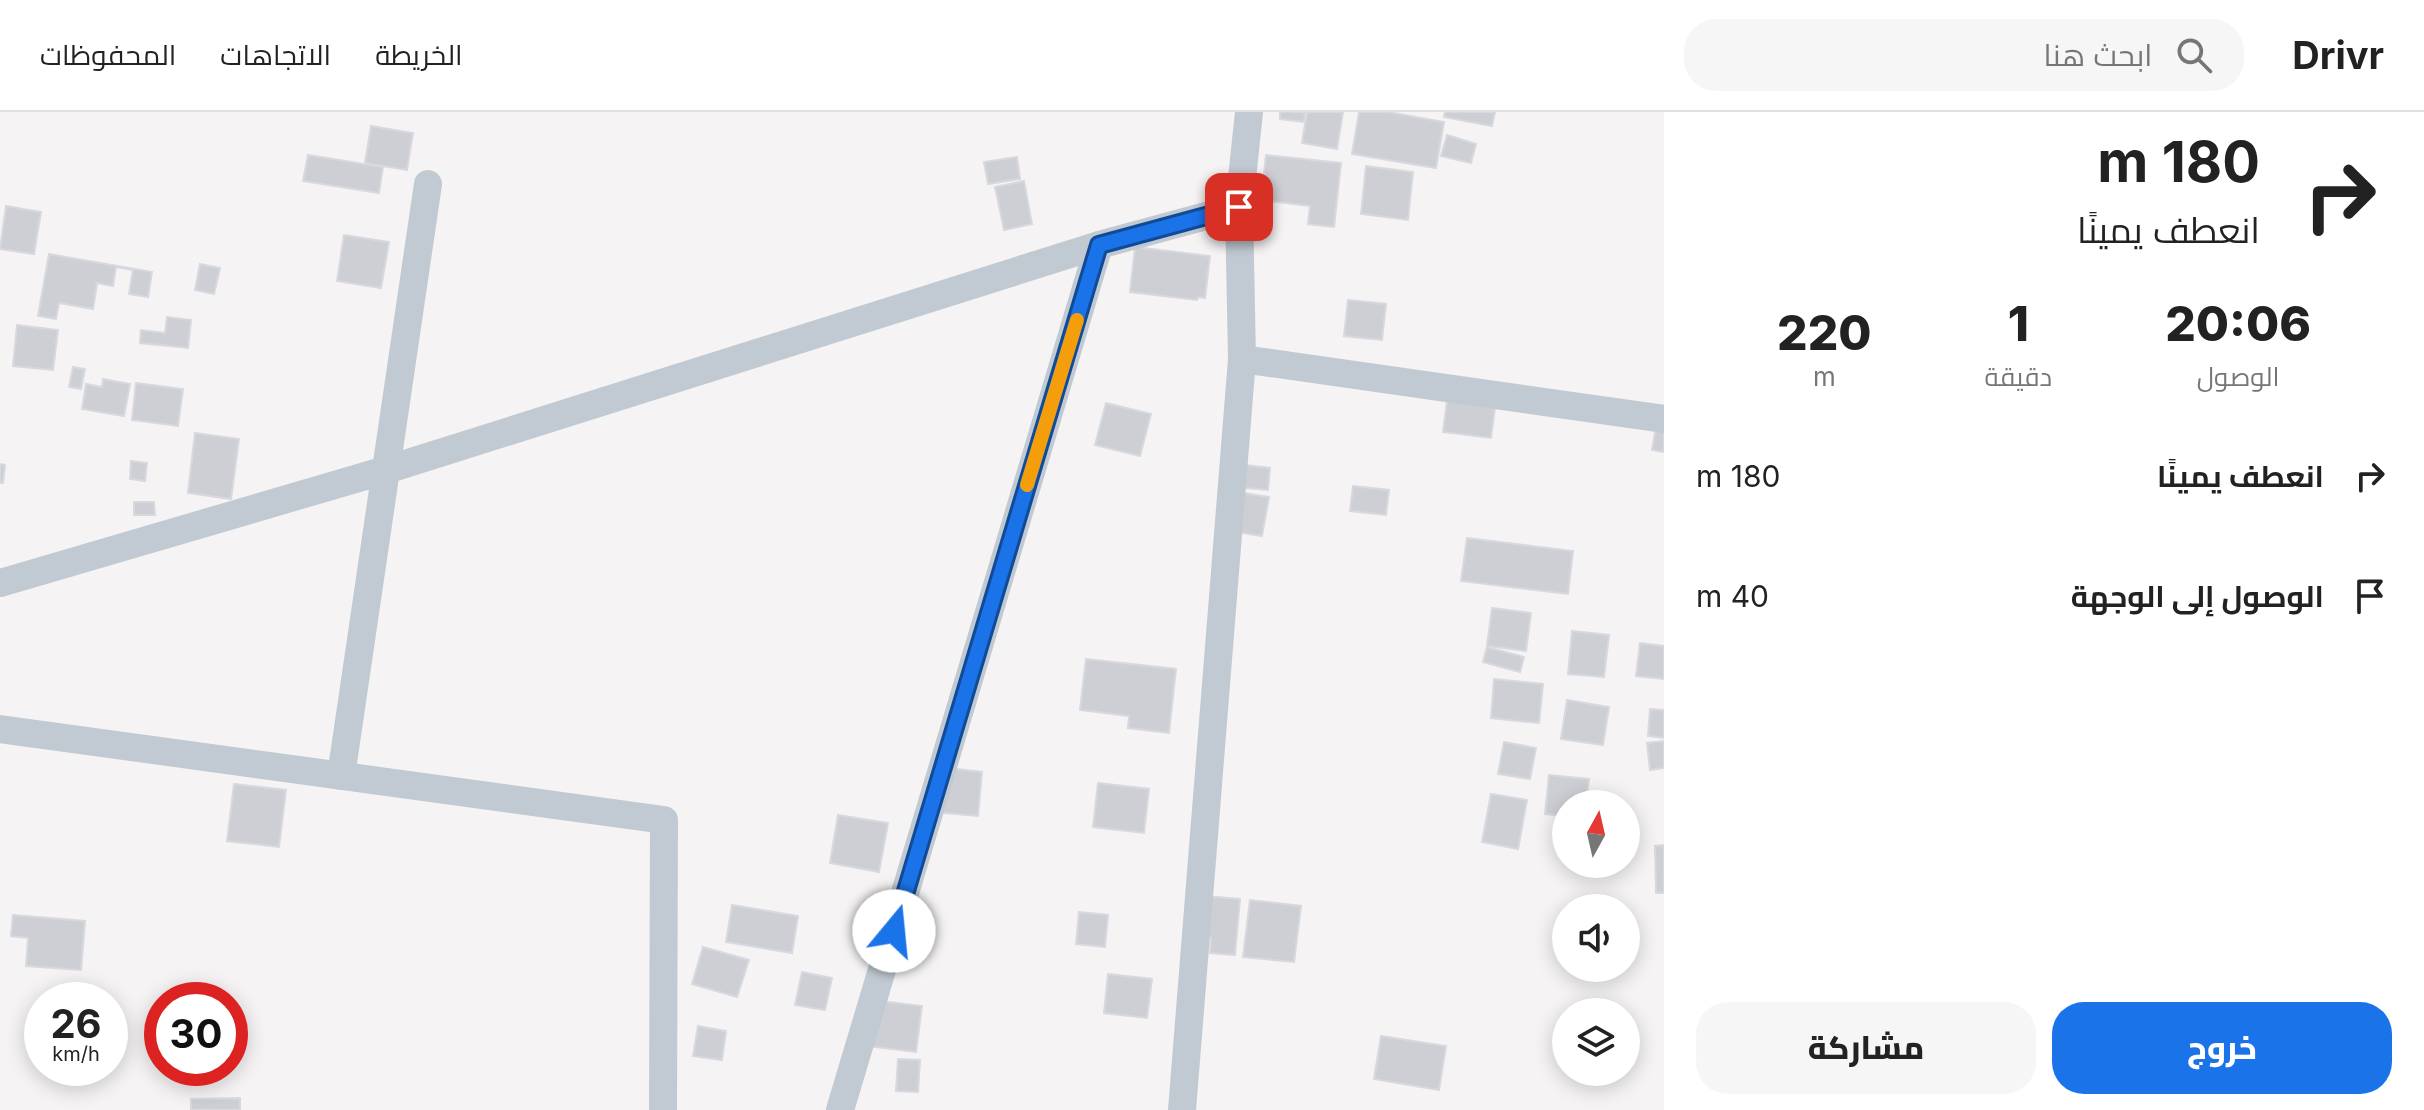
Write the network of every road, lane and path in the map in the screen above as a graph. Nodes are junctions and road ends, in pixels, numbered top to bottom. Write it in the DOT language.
graph roads {
  1 [pos="1249,112"];
  2 [pos="428,184"];
  3 [pos="1239,207"];
  4 [pos="1099,245"];
  5 [pos="1242,359"];
  6 [pos="1664,419"];
  7 [pos="386,470"];
  8 [pos="0,583"];
  9 [pos="0,729"];
  10 [pos="341,776"];
  11 [pos="663,1110"];
  12 [pos="840,1110"];
  13 [pos="1182,1110"];
  1 -- 3 [label="street"];
  2 -- 7 [label="street"];
  3 -- 4 [label="street"];
  3 -- 5 [label="street"];
  4 -- 7 [label="street"];
  4 -- 12 [label="street"];
  5 -- 6 [label="street"];
  5 -- 13 [label="street"];
  7 -- 8 [label="street"];
  7 -- 10 [label="street"];
  9 -- 10 [label="street"];
  10 -- 11 [label="street"];
}
